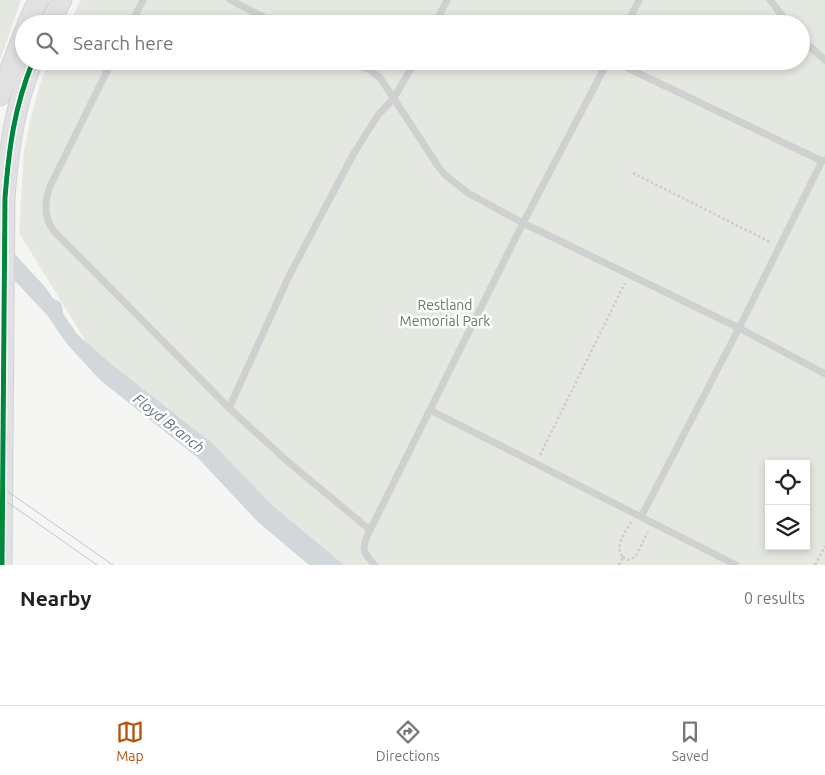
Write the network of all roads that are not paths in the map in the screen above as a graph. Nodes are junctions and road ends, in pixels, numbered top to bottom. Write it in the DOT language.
graph roads {
  1 [pos="38,0"];
  2 [pos="62,0"];
  3 [pos="143,0"];
  4 [pos="230,0"];
  5 [pos="447,0"];
  6 [pos="639,0"];
  7 [pos="770,0"];
  8 [pos="31,15"];
  9 [pos="54,15"];
  10 [pos="136,15"];
  11 [pos="259,15"];
  12 [pos="440,15"];
  13 [pos="632,15"];
  14 [pos="782,15"];
  15 [pos="810,47"];
  16 [pos="15,56"];
  17 [pos="825,60"];
  18 [pos="30,70"];
  19 [pos="108,70"];
  20 [pos="370,70"];
  21 [pos="410,70"];
  22 [pos="603,70"];
  23 [pos="632,70"];
  24 [pos="0,96"];
  25 [pos="394,98"];
  26 [pos="824,160"];
  27 [pos="523,223"];
  28 [pos="739,328"];
  29 [pos="2,342"];
  30 [pos="825,374"];
  31 [pos="229,408"];
  32 [pos="430,410"];
  33 [pos="638,515"];
  34 [pos="370,530"];
  35 [pos="2,565"];
  36 [pos="375,565"];
  37 [pos="736,565"];
  1 -- 8 [label="street"];
  2 -- 9 [label="street"];
  3 -- 10 [label="lane"];
  4 -- 11 [label="lane"];
  5 -- 12 [label="lane"];
  6 -- 13 [label="lane"];
  7 -- 14 [label="lane"];
  15 -- 17 [label="lane"];
  16 -- 24 [label="street"];
  18 -- 29 [label="street"];
  19 -- 31 [label="lane"];
  20 -- 25 [label="lane"];
  21 -- 25 [label="lane"];
  22 -- 27 [label="lane"];
  23 -- 26 [label="lane"];
  25 -- 27 [label="lane"];
  25 -- 31 [label="lane"];
  26 -- 28 [label="lane"];
  27 -- 28 [label="lane"];
  27 -- 32 [label="lane"];
  28 -- 30 [label="lane"];
  28 -- 33 [label="lane"];
  29 -- 35 [label="street"];
  31 -- 34 [label="lane"];
  32 -- 33 [label="lane"];
  32 -- 34 [label="lane"];
  33 -- 37 [label="lane"];
  34 -- 36 [label="lane"];
}
